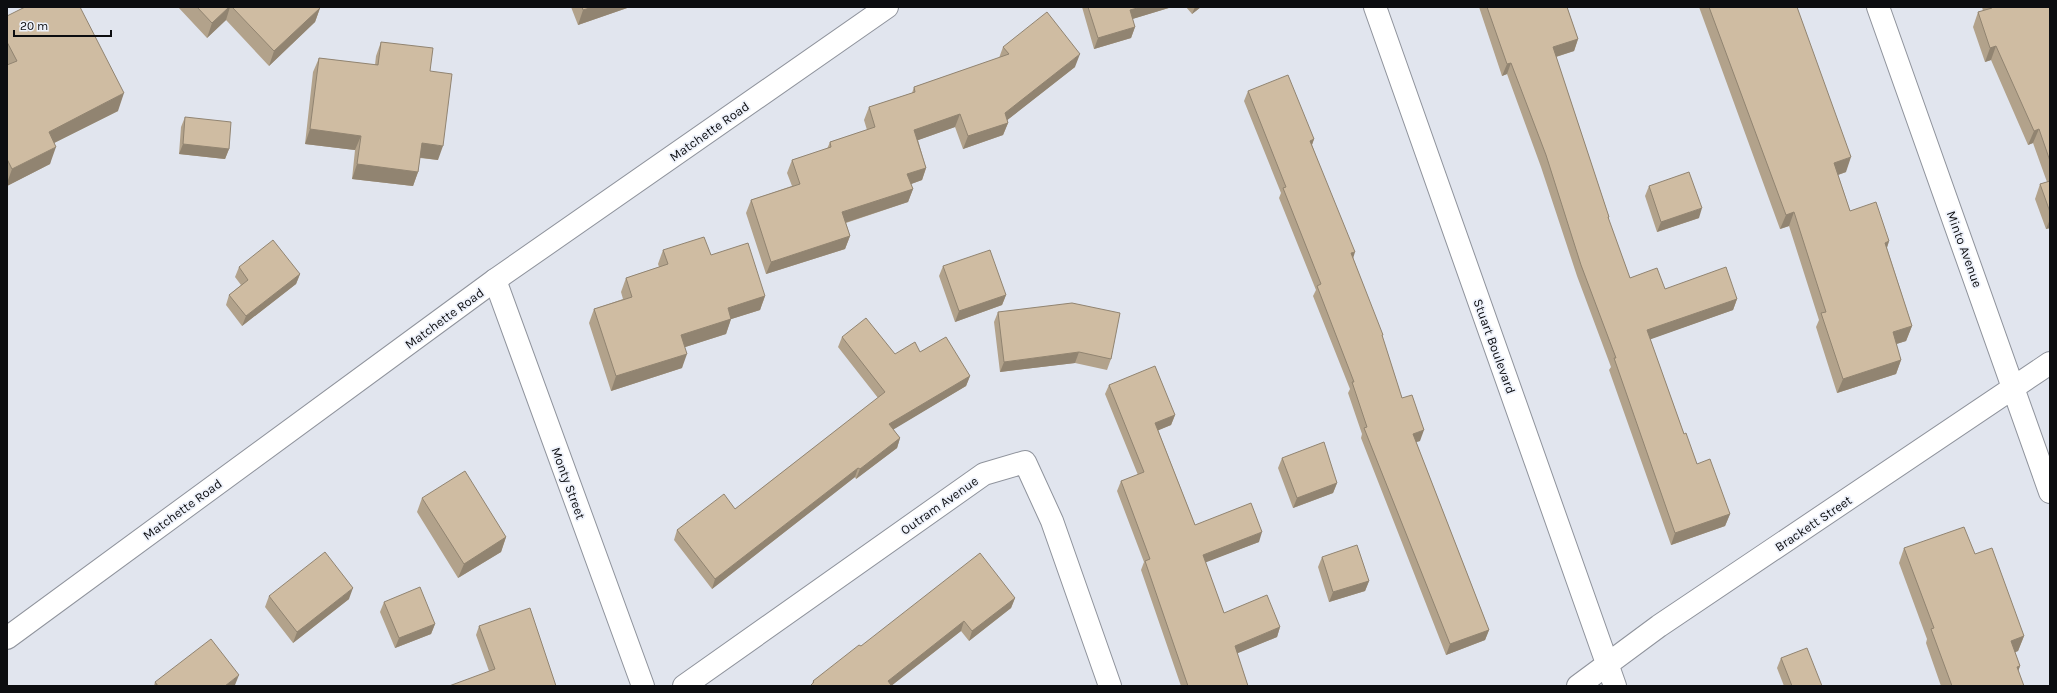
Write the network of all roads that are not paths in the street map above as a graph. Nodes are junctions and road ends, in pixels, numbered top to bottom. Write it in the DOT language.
graph roads {
  1 [pos="1375,7"];
  2 [pos="1878,7"];
  3 [pos="875,11"];
  4 [pos="495,280"];
  5 [pos="2050,363"];
  6 [pos="2015,388"];
  7 [pos="2050,492"];
  8 [pos="7,638"];
  9 [pos="1608,664"];
  10 [pos="643,686"];
  11 [pos="684,686"];
  12 [pos="1110,686"];
  13 [pos="1578,686"];
  14 [pos="1615,686"];
  1 -- 9 [label="street, Stuart Boulevard"];
  2 -- 6 [label="street, Minto Avenue"];
  3 -- 4 [label="street, Matchette Road"];
  4 -- 8 [label="street, Matchette Road"];
  4 -- 10 [label="street, Monty Street"];
  5 -- 6 [label="street, Brackett Street"];
  6 -- 7 [label="street, Minto Avenue"];
  6 -- 9 [label="street, Brackett Street"];
  9 -- 13 [label="street, Brackett Street"];
  9 -- 14 [label="street, Stuart Boulevard"];
  11 -- 12 [label="street, Outram Avenue"];
}
